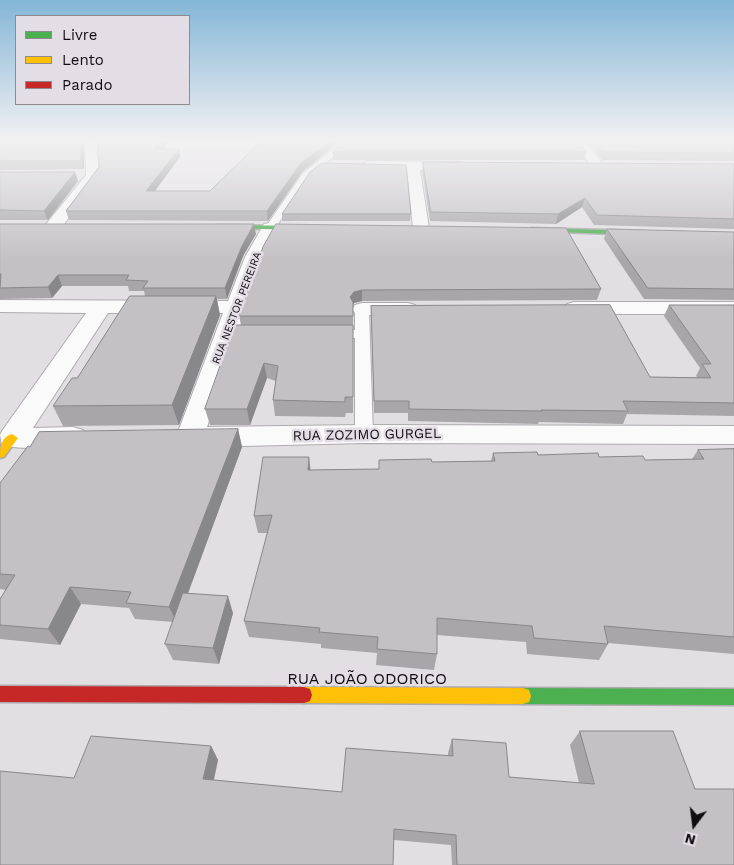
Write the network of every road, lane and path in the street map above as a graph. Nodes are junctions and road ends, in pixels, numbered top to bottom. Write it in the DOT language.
graph roads {
  1 [pos="89,180"];
  2 [pos="302,180"];
  3 [pos="415,180"];
  4 [pos="48,227"];
  5 [pos="72,227"];
  6 [pos="201,227"];
  7 [pos="270,228"];
  8 [pos="323,228"];
  9 [pos="421,228"];
  10 [pos="519,230"];
  11 [pos="656,233"];
  12 [pos="0,306"];
  13 [pos="236,306"];
  14 [pos="101,307"];
  15 [pos="559,308"];
  16 [pos="734,308"];
  17 [pos="362,309"];
  18 [pos="431,309"];
  19 [pos="314,334"];
  20 [pos="363,334"];
  21 [pos="364,434"];
  22 [pos="734,435"];
  23 [pos="101,437"];
  24 [pos="160,437"];
  25 [pos="190,437"];
  26 [pos="4,443"];
  27 [pos="0,694"];
  28 [pos="734,697"];
  1 -- 4 [label="street"];
  2 -- 7 [label="lane, RUA NESTOR PEREIRA"];
  3 -- 9 [label="street"];
  4 -- 5 [label="street"];
  6 -- 7 [label="street"];
  7 -- 8 [label="street"];
  7 -- 13 [label="street, RUA NESTOR PEREIRA"];
  10 -- 11 [label="street"];
  12 -- 14 [label="street"];
  13 -- 14 [label="street"];
  13 -- 25 [label="street, RUA NESTOR PEREIRA"];
  14 -- 26 [label="street"];
  15 -- 16 [label="street"];
  17 -- 18 [label="street"];
  17 -- 20 [label="lane"];
  19 -- 20 [label="lane"];
  20 -- 21 [label="lane"];
  21 -- 22 [label="street, RUA ZOZIMO GURGEL"];
  21 -- 25 [label="street, RUA ZOZIMO GURGEL"];
  23 -- 26 [label="street"];
  24 -- 25 [label="street, RUA ZOZIMO GURGEL"];
  27 -- 28 [label="street, RUA JOÃO ODORICO"];
}
